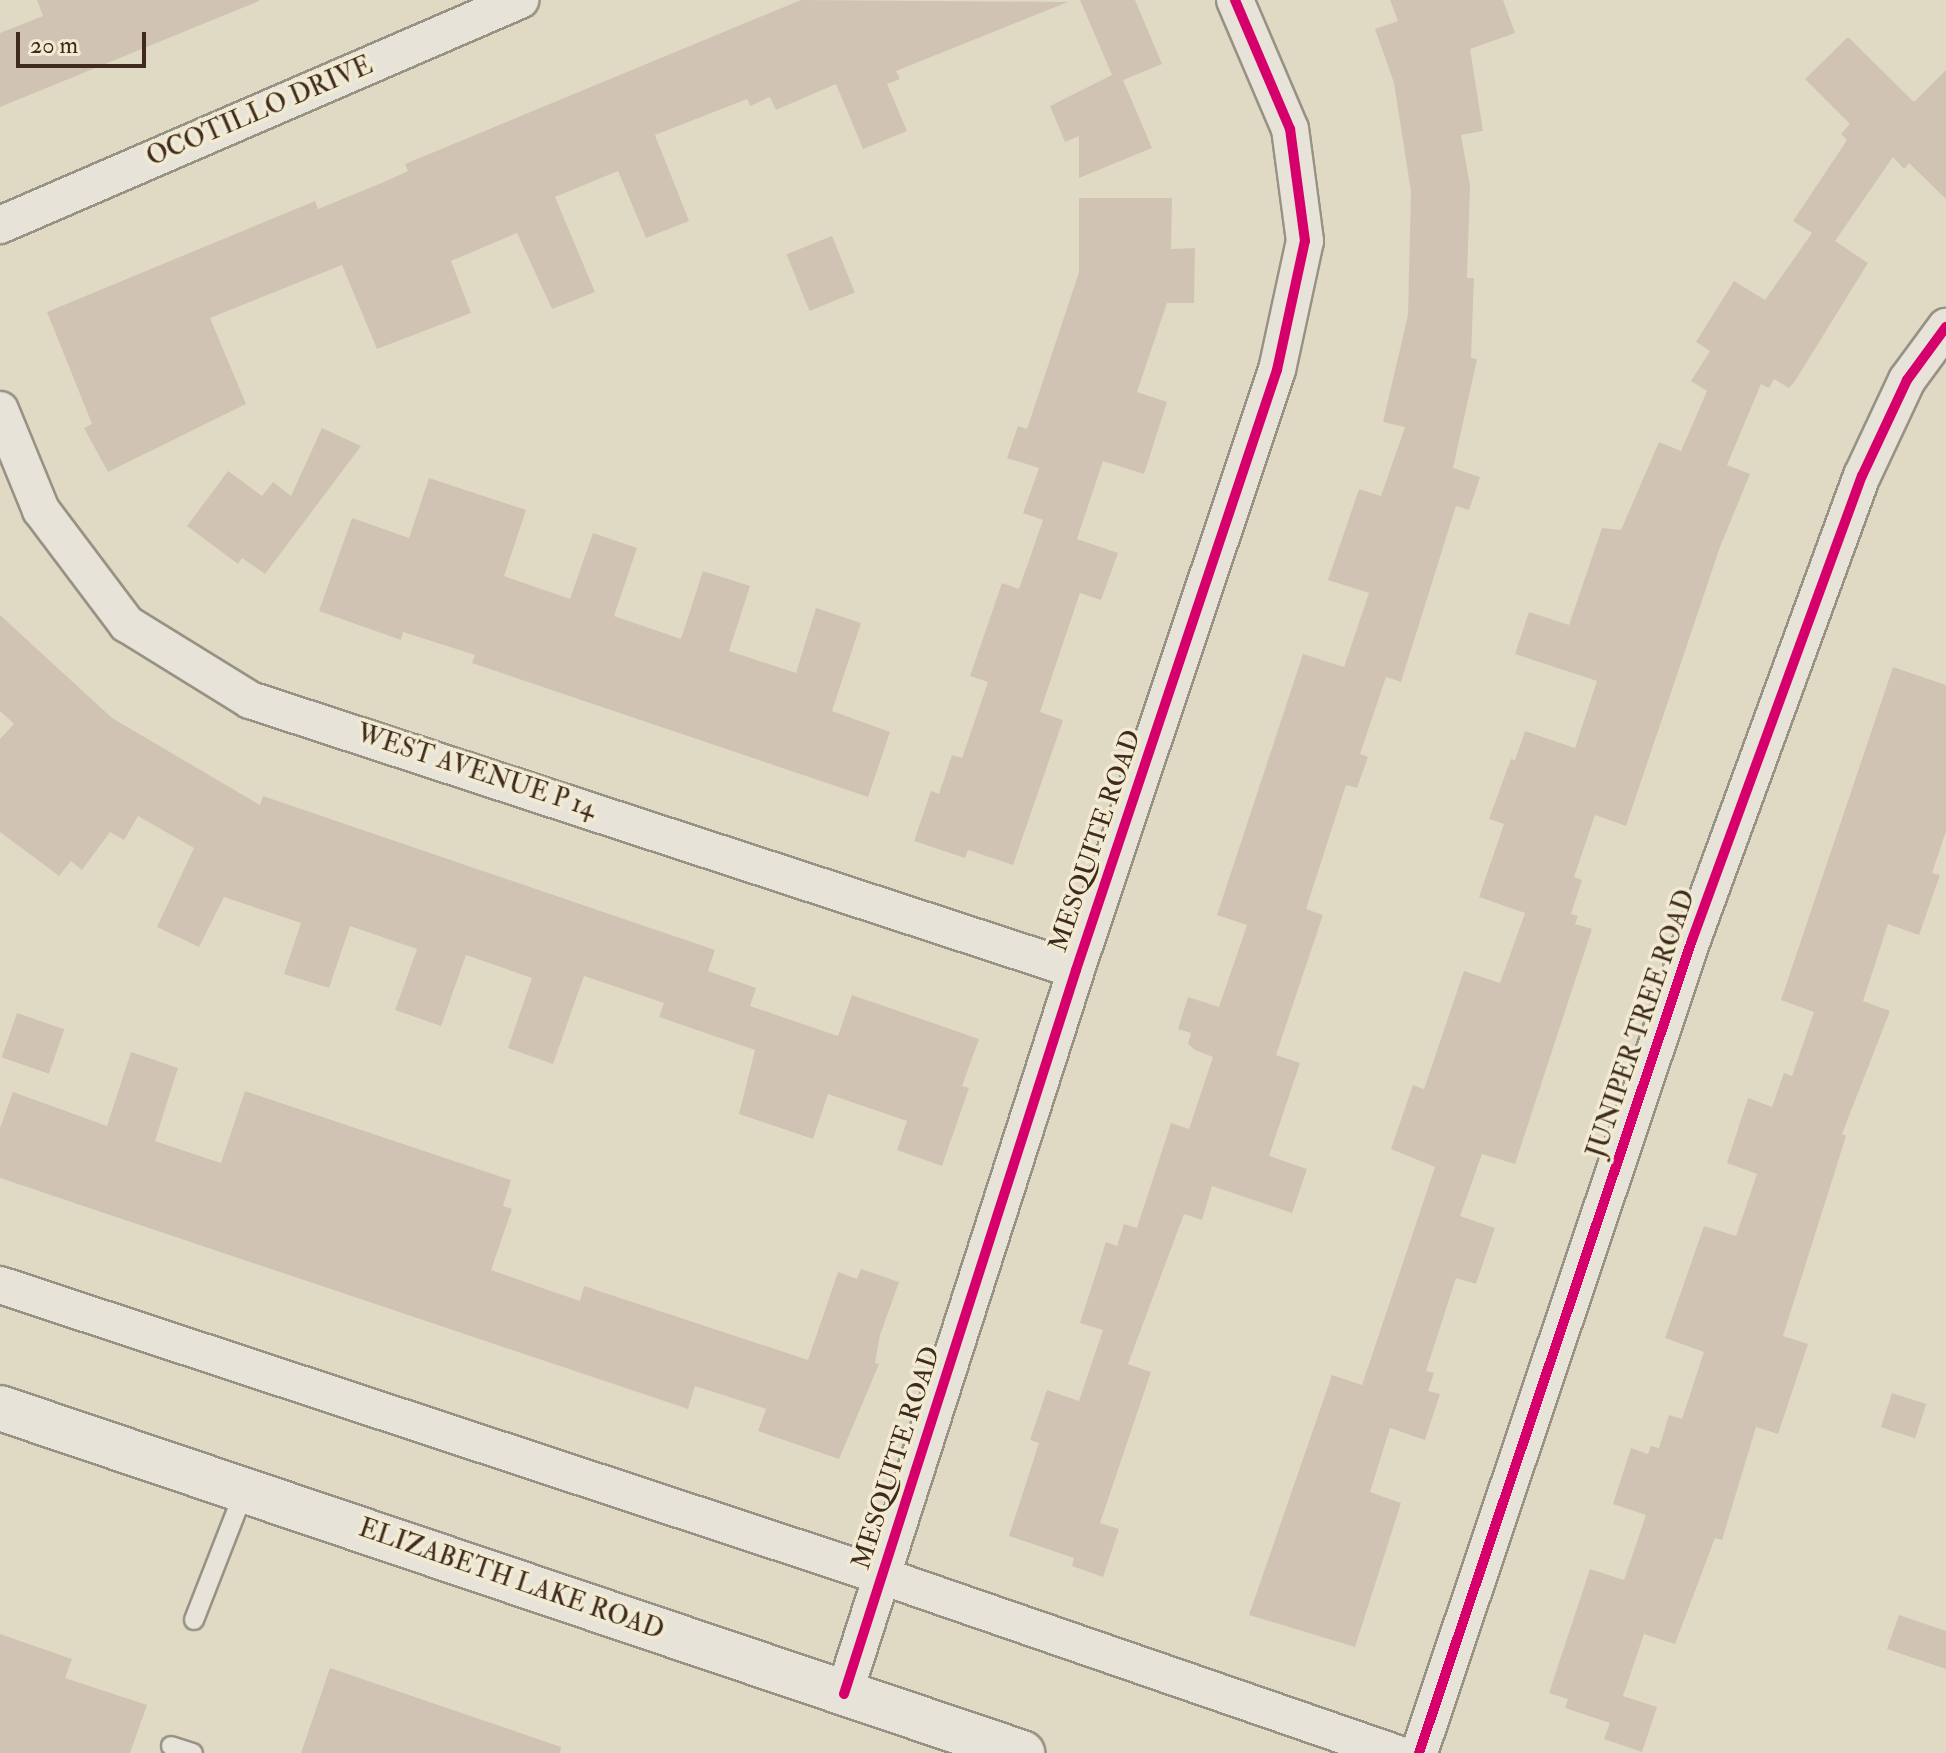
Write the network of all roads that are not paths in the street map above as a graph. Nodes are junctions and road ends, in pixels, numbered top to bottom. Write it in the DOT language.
graph roads {
  1 [pos="520,0"];
  2 [pos="1235,0"];
  3 [pos="0,225"];
  4 [pos="1946,327"];
  5 [pos="0,410"];
  6 [pos="1076,970"];
  7 [pos="0,1285"];
  8 [pos="0,1408"];
  9 [pos="245,1489"];
  10 [pos="882,1576"];
  11 [pos="194,1620"];
  12 [pos="844,1694"];
  13 [pos="171,1746"];
  14 [pos="193,1753"];
  15 [pos="1022,1753"];
  16 [pos="1395,1753"];
  17 [pos="1419,1753"];
  1 -- 3 [label="street, OCOTILLO DRIVE"];
  2 -- 6 [label="street, MESQUITE ROAD"];
  4 -- 17 [label="street, JUNIPER TREE ROAD"];
  5 -- 6 [label="street, WEST AVENUE P 14"];
  6 -- 10 [label="street, MESQUITE ROAD"];
  7 -- 10 [label="street"];
  8 -- 9 [label="main road, ELIZABETH LAKE ROAD"];
  9 -- 11 [label="lane"];
  9 -- 12 [label="main road, ELIZABETH LAKE ROAD"];
  10 -- 12 [label="street, MESQUITE ROAD"];
  10 -- 16 [label="street"];
  12 -- 15 [label="main road, ELIZABETH LAKE ROAD"];
  13 -- 14 [label="lane"];
}
